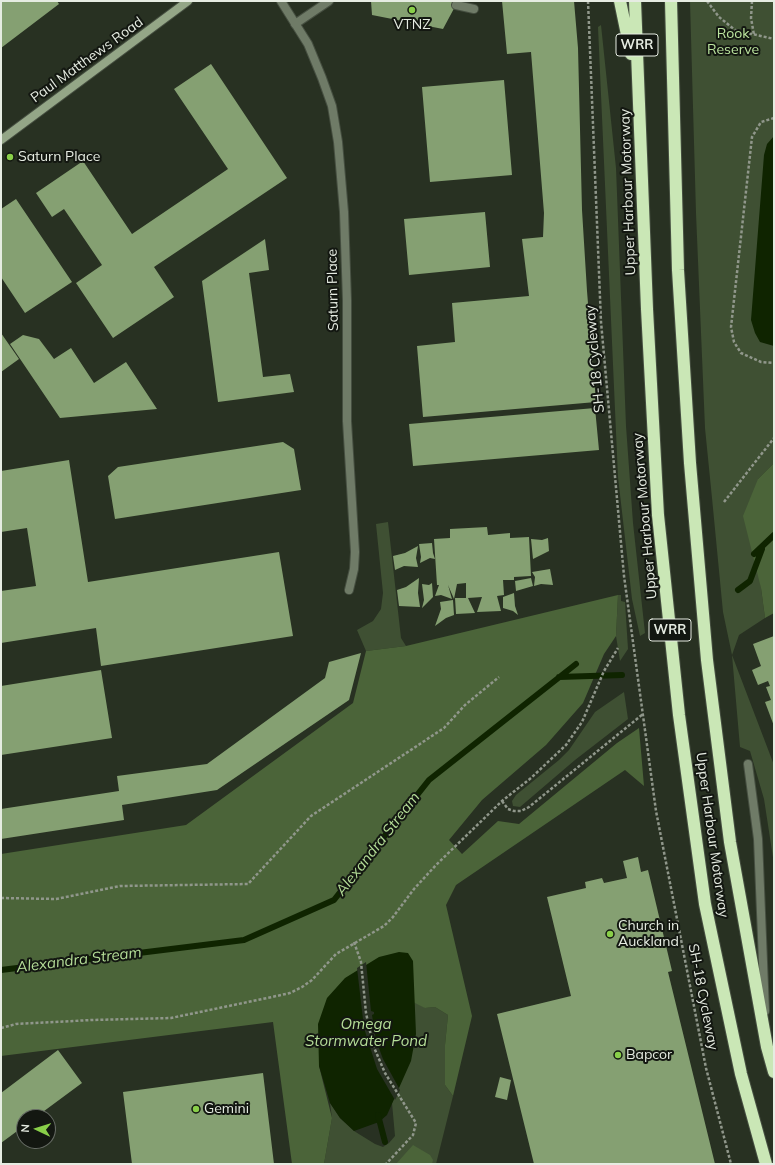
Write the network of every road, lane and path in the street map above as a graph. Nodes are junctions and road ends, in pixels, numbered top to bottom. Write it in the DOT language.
graph roads {
  1 [pos="188,1"];
  2 [pos="281,1"];
  3 [pos="329,1"];
  4 [pos="588,1"];
  5 [pos="620,1"];
  6 [pos="635,1"];
  7 [pos="671,1"];
  8 [pos="707,1"];
  9 [pos="752,1"];
  10 [pos="456,5"];
  11 [pos="474,9"];
  12 [pos="295,24"];
  13 [pos="754,35"];
  14 [pos="774,38"];
  15 [pos="638,88"];
  16 [pos="774,118"];
  17 [pos="1,140"];
  18 [pos="774,363"];
  19 [pos="774,438"];
  20 [pos="724,502"];
  21 [pos="349,590"];
  22 [pos="618,648"];
  23 [pos="499,677"];
  24 [pos="643,714"];
  25 [pos="748,764"];
  26 [pos="502,802"];
  27 [pos="1,898"];
  28 [pos="354,942"];
  29 [pos="1,1028"];
  30 [pos="767,1047"];
  31 [pos="774,1072"];
  32 [pos="386,1164"];
  33 [pos="731,1164"];
  34 [pos="766,1164"];
  1 -- 17 [label="main road, Paul Matthews Road"];
  2 -- 12 [label="street, Saturn Place"];
  3 -- 12 [label="street"];
  4 -- 24 [label="path, SH-18 Cycleway"];
  5 -- 15 [label="highway"];
  6 -- 15 [label="highway, Upper Harbour Motorway / WRR"];
  7 -- 30 [label="highway, Upper Harbour Motorway / WRR"];
  8 -- 13 [label="path"];
  9 -- 13 [label="path"];
  10 -- 11 [label="street"];
  12 -- 21 [label="street, Saturn Place"];
  13 -- 14 [label="path"];
  15 -- 34 [label="highway, Upper Harbour Motorway / WRR"];
  16 -- 18 [label="path"];
  19 -- 20 [label="path"];
  22 -- 26 [label="path"];
  23 -- 27 [label="path"];
  24 -- 26 [label="path"];
  24 -- 33 [label="path, SH-18 Cycleway"];
  25 -- 30 [label="street"];
  26 -- 28 [label="path"];
  28 -- 29 [label="path"];
  28 -- 32 [label="path"];
  30 -- 31 [label="highway, Upper Harbour Motorway / WRR"];
}
